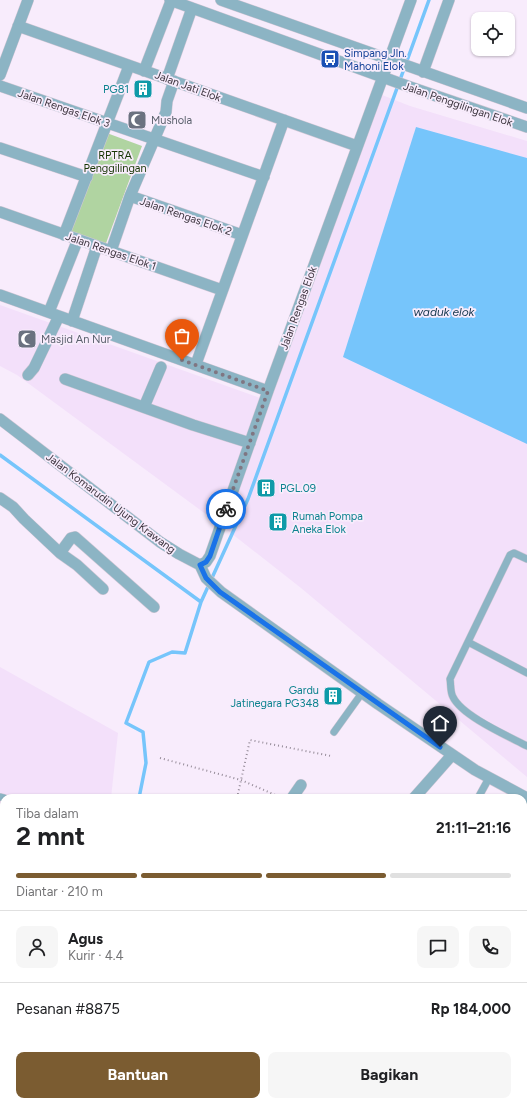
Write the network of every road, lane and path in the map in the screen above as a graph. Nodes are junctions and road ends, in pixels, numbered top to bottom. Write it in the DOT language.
graph roads {
  1 [pos="28,0"];
  2 [pos="171,0"];
  3 [pos="220,0"];
  4 [pos="411,0"];
  5 [pos="449,0"];
  6 [pos="186,4"];
  7 [pos="18,26"];
  8 [pos="393,61"];
  9 [pos="130,66"];
  10 [pos="144,71"];
  11 [pos="419,71"];
  12 [pos="0,75"];
  13 [pos="386,78"];
  14 [pos="172,81"];
  15 [pos="0,86"];
  16 [pos="527,108"];
  17 [pos="284,120"];
  18 [pos="108,123"];
  19 [pos="527,127"];
  20 [pos="155,138"];
  21 [pos="357,146"];
  22 [pos="0,148"];
  23 [pos="264,176"];
  24 [pos="87,177"];
  25 [pos="130,196"];
  26 [pos="0,212"];
  27 [pos="64,235"];
  28 [pos="242,235"];
  29 [pos="78,239"];
  30 [pos="97,246"];
  31 [pos="111,251"];
  32 [pos="222,290"];
  33 [pos="0,295"];
  34 [pos="54,314"];
  35 [pos="72,321"];
  36 [pos="196,364"];
  37 [pos="161,367"];
  38 [pos="28,375"];
  39 [pos="65,379"];
  40 [pos="268,391"];
  41 [pos="144,407"];
  42 [pos="0,419"];
  43 [pos="250,443"];
  44 [pos="0,498"];
  45 [pos="60,553"];
  46 [pos="527,559"];
  47 [pos="200,565"];
  48 [pos="103,589"];
  49 [pos="154,607"];
  50 [pos="468,642"];
  51 [pos="527,673"];
  52 [pos="362,693"];
  53 [pos="334,732"];
  54 [pos="527,746"];
  55 [pos="452,755"];
  56 [pos="331,756"];
  57 [pos="160,758"];
  58 [pos="489,778"];
  59 [pos="241,780"];
  60 [pos="301,786"];
  61 [pos="238,794"];
  62 [pos="273,794"];
  63 [pos="295,794"];
  64 [pos="418,794"];
  65 [pos="480,794"];
  66 [pos="519,794"];
  1 -- 7 [label="street"];
  2 -- 6 [label="street"];
  2 -- 10 [label="street"];
  3 -- 8 [label="street"];
  4 -- 8 [label="street, Jalan Rengas Elok"];
  5 -- 11 [label="street"];
  6 -- 13 [label="street"];
  6 -- 14 [label="street"];
  7 -- 9 [label="street, Jalan Jati Elok"];
  7 -- 12 [label="street"];
  8 -- 11 [label="street, Jalan Penggilingan Elok"];
  8 -- 13 [label="street, Jalan Rengas Elok"];
  9 -- 10 [label="street, Jalan Jati Elok"];
  9 -- 18 [label="street"];
  10 -- 14 [label="street, Jalan Jati Elok"];
  11 -- 16 [label="street, Jalan Penggilingan Elok"];
  13 -- 19 [label="street, Jalan Penggilingan Elok"];
  13 -- 21 [label="street, Jalan Rengas Elok"];
  14 -- 17 [label="street, Jalan Jati Elok"];
  14 -- 20 [label="street"];
  15 -- 18 [label="street, Jalan Rengas Elok 3"];
  17 -- 21 [label="street, Jalan Jati Elok"];
  17 -- 23 [label="street"];
  18 -- 20 [label="street, Jalan Rengas Elok 3"];
  18 -- 24 [label="street"];
  20 -- 23 [label="street, Jalan Rengas Elok 3"];
  20 -- 25 [label="street"];
  21 -- 40 [label="street, Jalan Rengas Elok"];
  22 -- 24 [label="street"];
  23 -- 28 [label="street"];
  24 -- 27 [label="street"];
  25 -- 28 [label="street, Jalan Rengas Elok 2"];
  25 -- 31 [label="street"];
  26 -- 27 [label="street, Jalan Rengas Elok 1"];
  27 -- 29 [label="street, Jalan Rengas Elok 1"];
  28 -- 32 [label="street"];
  29 -- 30 [label="street, Jalan Rengas Elok 1"];
  29 -- 34 [label="street"];
  30 -- 31 [label="street, Jalan Rengas Elok 1"];
  30 -- 35 [label="street"];
  31 -- 32 [label="street, Jalan Rengas Elok 1"];
  32 -- 36 [label="street"];
  33 -- 34 [label="street"];
  34 -- 35 [label="street"];
  34 -- 38 [label="street"];
  35 -- 36 [label="street"];
  36 -- 40 [label="street"];
  37 -- 41 [label="street"];
  39 -- 41 [label="street"];
  40 -- 43 [label="street, Jalan Rengas Elok"];
  41 -- 43 [label="street"];
  42 -- 47 [label="street, Jalan Komarudin Ujung Krawang"];
  43 -- 47 [label="street, Jalan Rengas Elok"];
  44 -- 45 [label="street"];
  45 -- 48 [label="street"];
  45 -- 49 [label="street"];
  46 -- 50 [label="lane"];
  47 -- 52 [label="street"];
  50 -- 51 [label="lane"];
  50 -- 54 [label="lane"];
  52 -- 53 [label="lane"];
  52 -- 55 [label="street"];
  55 -- 58 [label="street"];
  55 -- 64 [label="street"];
  56 -- 59 [label="path"];
  57 -- 59 [label="path"];
  58 -- 65 [label="lane"];
  58 -- 66 [label="street"];
  59 -- 61 [label="path"];
  59 -- 62 [label="path"];
  60 -- 63 [label="street"];
}
